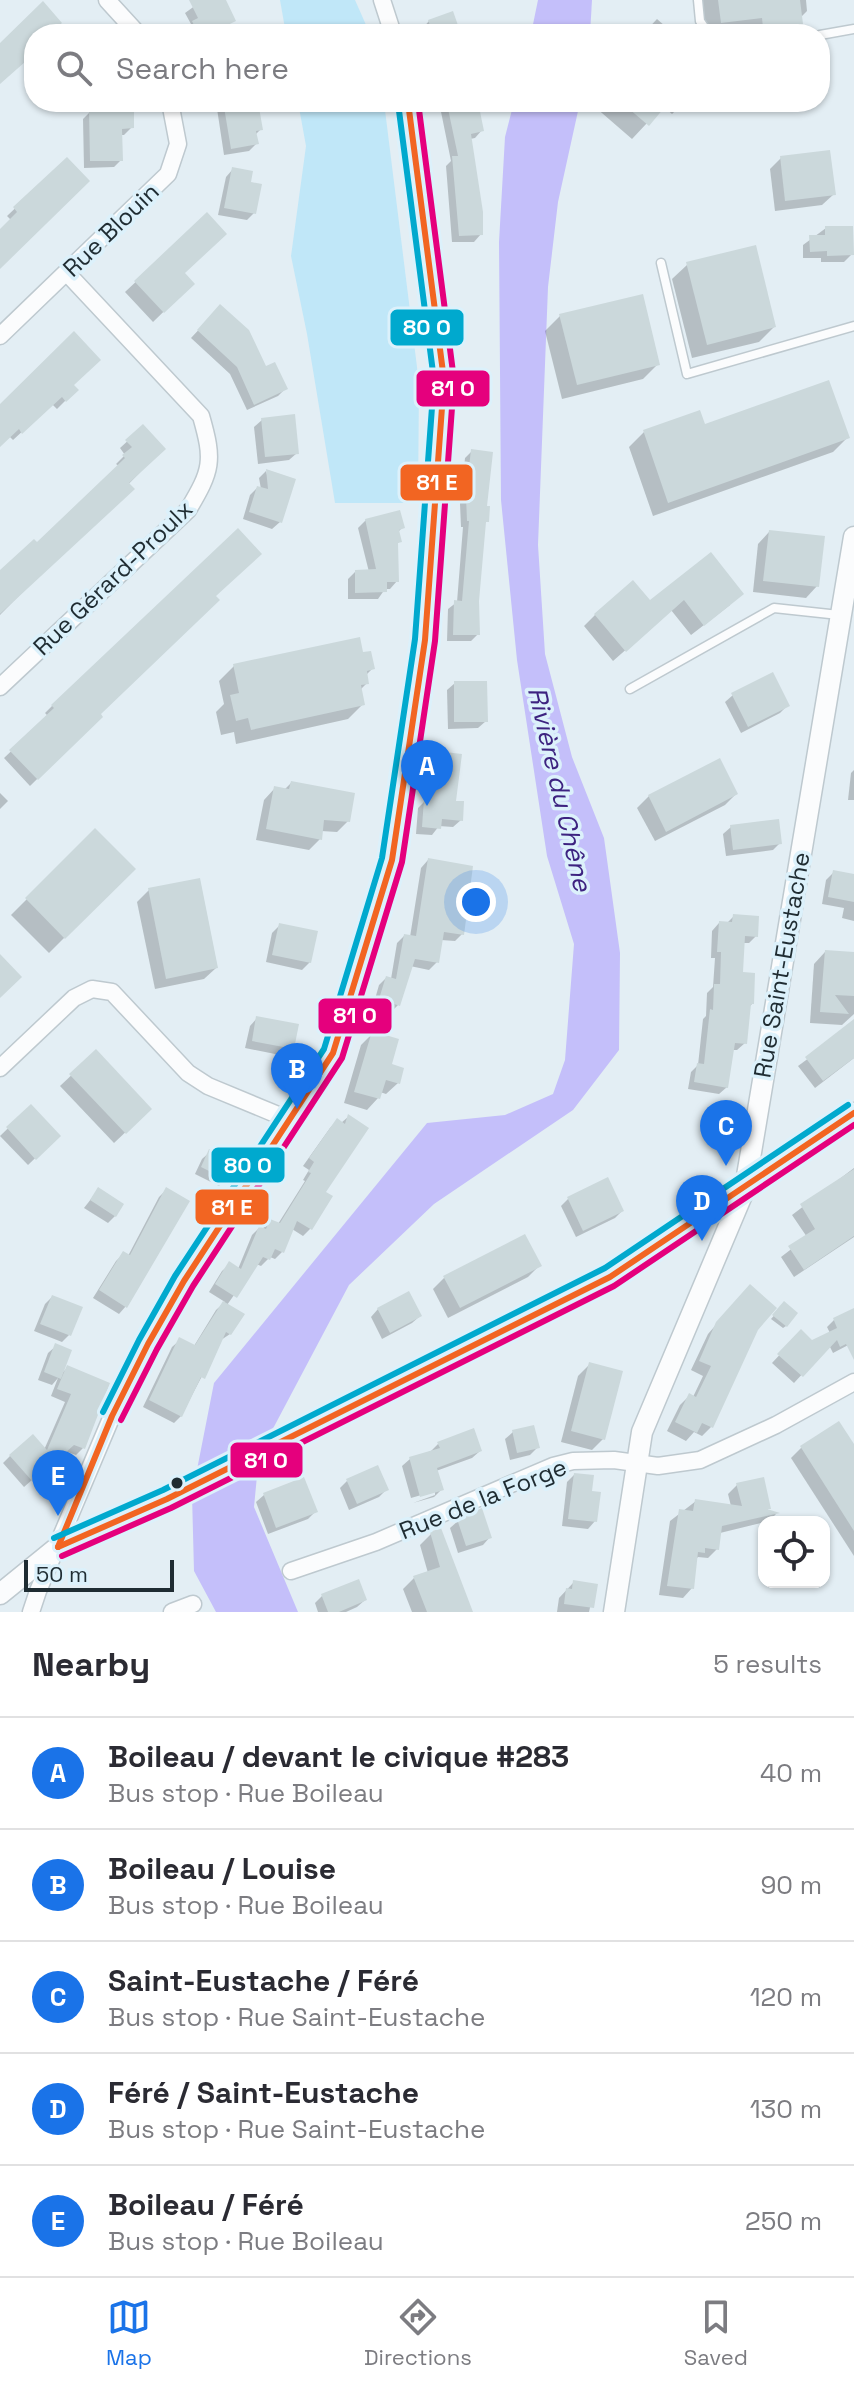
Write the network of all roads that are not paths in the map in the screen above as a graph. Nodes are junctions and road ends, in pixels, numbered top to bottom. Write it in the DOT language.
graph roads {
  1 [pos="107,0"];
  2 [pos="382,0"];
  3 [pos="698,0"];
  4 [pos="129,24"];
  5 [pos="390,24"];
  6 [pos="702,24"];
  7 [pos="854,29"];
  8 [pos="830,33"];
  9 [pos="172,112"];
  10 [pos="409,112"];
  11 [pos="661,263"];
  12 [pos="67,273"];
  13 [pos="854,326"];
  14 [pos="0,336"];
  15 [pos="854,537"];
  16 [pos="841,615"];
  17 [pos="0,687"];
  18 [pos="630,689"];
  19 [pos="0,1068"];
  20 [pos="854,1113"];
  21 [pos="290,1120"];
  22 [pos="745,1188"];
  23 [pos="854,1382"];
  24 [pos="636,1463"];
  25 [pos="58,1547"];
  26 [pos="291,1571"];
  27 [pos="0,1594"];
  28 [pos="193,1604"];
  29 [pos="31,1612"];
  30 [pos="172,1612"];
  31 [pos="614,1612"];
  1 -- 4 [label="street"];
  2 -- 5 [label="street"];
  3 -- 6 [label="lane"];
  7 -- 8 [label="lane"];
  9 -- 12 [label="street, Rue Blouin"];
  10 -- 21 [label="street"];
  11 -- 13 [label="lane"];
  12 -- 14 [label="street, Rue Blouin"];
  12 -- 17 [label="street, Rue Gérard-Proulx"];
  15 -- 16 [label="street, Rue Saint-Eustache"];
  16 -- 18 [label="lane"];
  16 -- 22 [label="street, Rue Saint-Eustache"];
  19 -- 21 [label="street"];
  20 -- 22 [label="street"];
  21 -- 25 [label="street"];
  22 -- 24 [label="street, Rue Saint-Eustache"];
  22 -- 25 [label="street"];
  23 -- 24 [label="street, Rue de la Forge"];
  24 -- 26 [label="street, Rue de la Forge"];
  24 -- 31 [label="street, Rue Saint-Eustache"];
  25 -- 27 [label="street"];
  25 -- 29 [label="street"];
  28 -- 30 [label="street"];
}
